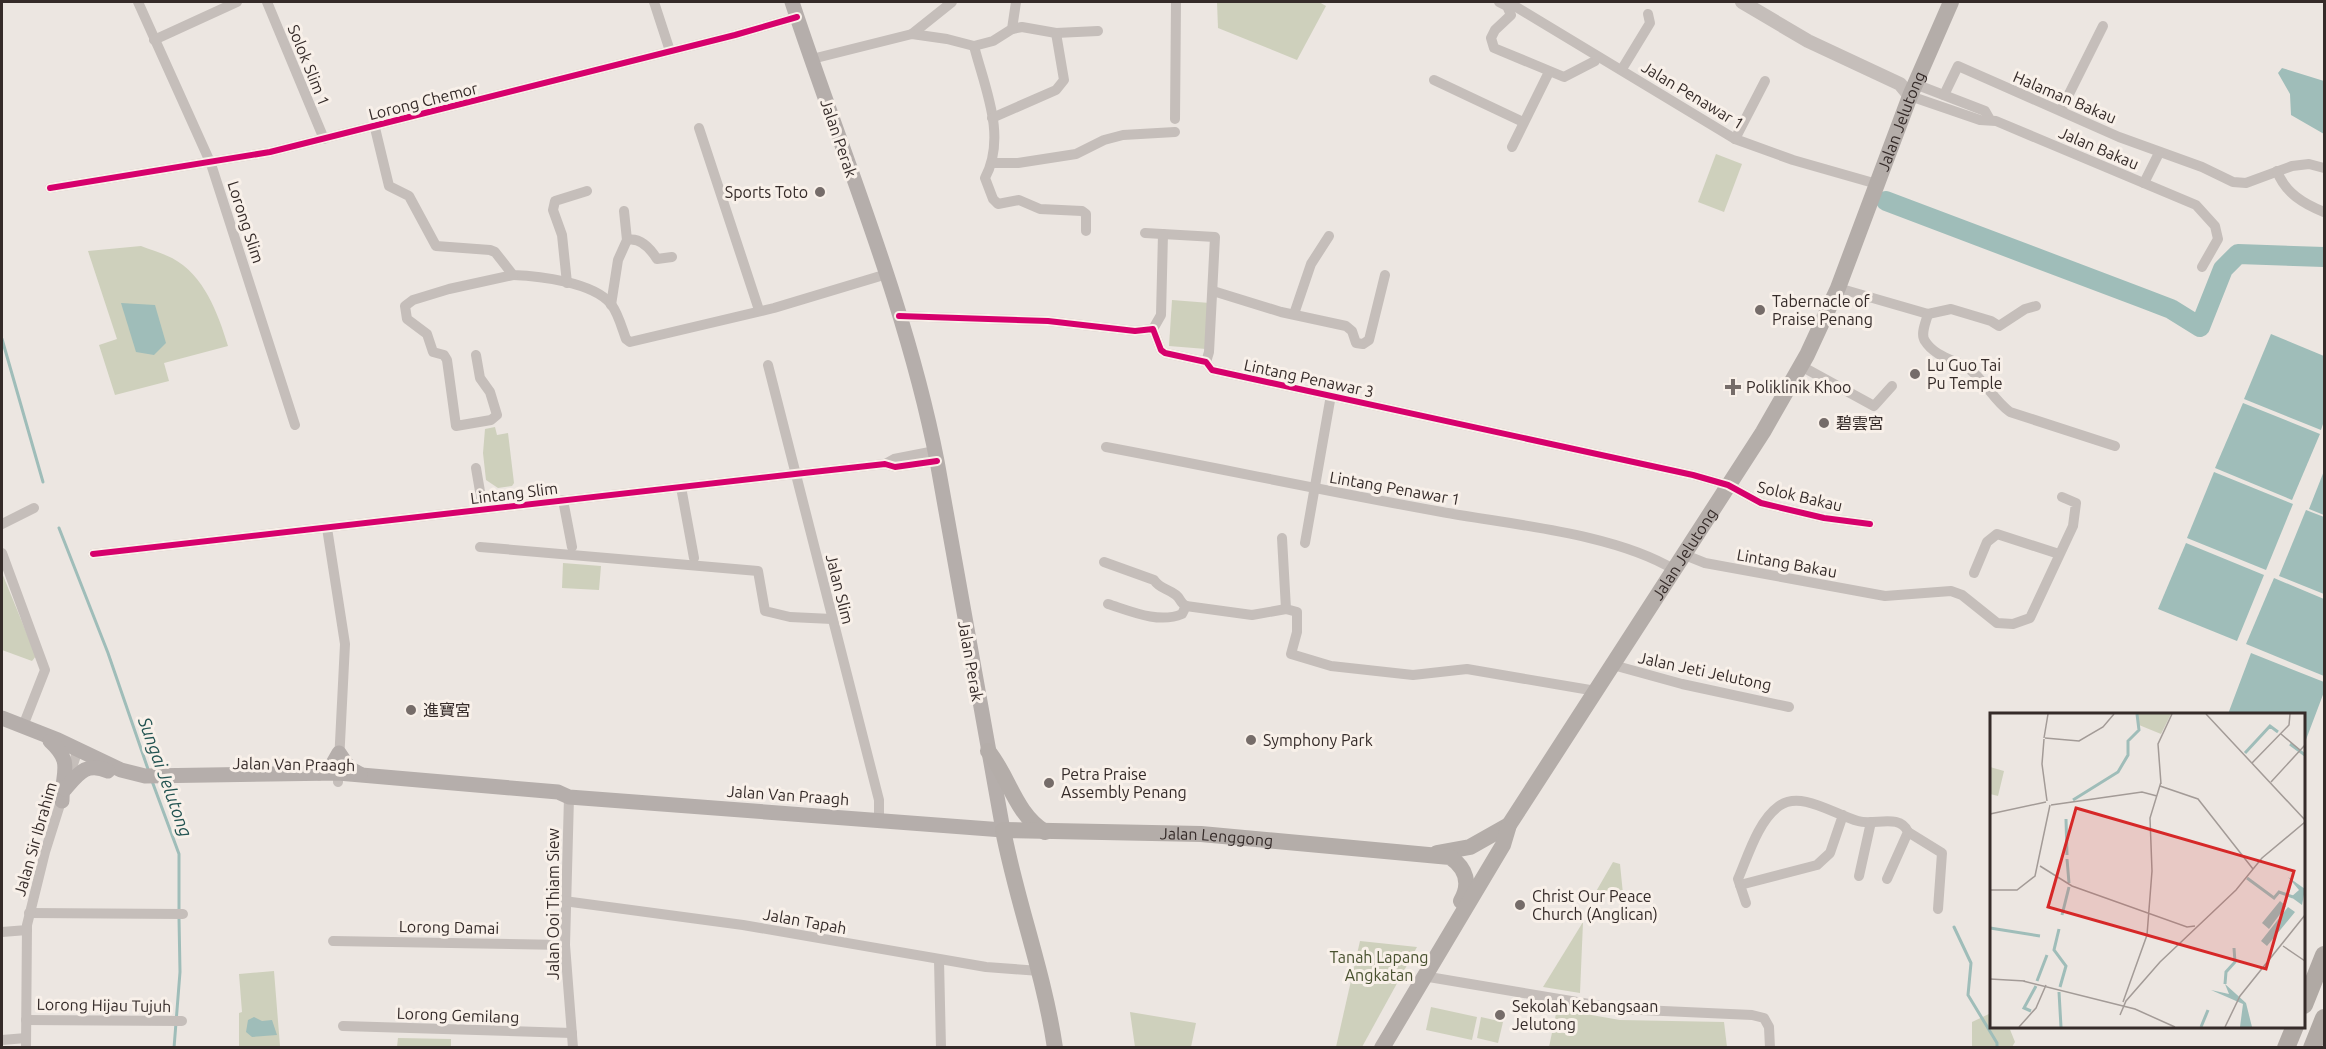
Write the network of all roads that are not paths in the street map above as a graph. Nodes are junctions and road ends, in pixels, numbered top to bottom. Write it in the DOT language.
graph roads {
  1 [pos="138,2"];
  2 [pos="237,2"];
  3 [pos="267,2"];
  4 [pos="654,2"];
  5 [pos="792,2"];
  6 [pos="952,2"];
  7 [pos="1016,2"];
  8 [pos="1176,2"];
  9 [pos="1499,2"];
  10 [pos="1508,2"];
  11 [pos="1742,2"];
  12 [pos="1951,2"];
  13 [pos="1648,14"];
  14 [pos="797,17"];
  15 [pos="2103,26"];
  16 [pos="1012,29"];
  17 [pos="1098,31"];
  18 [pos="1056,33"];
  19 [pos="912,34"];
  20 [pos="154,40"];
  21 [pos="974,46"];
  22 [pos="670,51"];
  23 [pos="812,58"];
  24 [pos="1595,62"];
  25 [pos="1622,69"];
  26 [pos="1549,72"];
  27 [pos="1434,80"];
  28 [pos="1765,81"];
  29 [pos="1908,88"];
  30 [pos="1944,95"];
  31 [pos="2061,110"];
  32 [pos="993,118"];
  33 [pos="1989,118"];
  34 [pos="1175,119"];
  35 [pos="1522,122"];
  36 [pos="375,128"];
  37 [pos="699,128"];
  38 [pos="1175,132"];
  39 [pos="324,139"];
  40 [pos="1735,139"];
  41 [pos="1512,147"];
  42 [pos="2159,153"];
  43 [pos="993,163"];
  44 [pos="211,164"];
  45 [pos="2325,168"];
  46 [pos="2277,171"];
  47 [pos="2144,183"];
  48 [pos="1877,184"];
  49 [pos="51,188"];
  50 [pos="587,190"];
  51 [pos="624,211"];
  52 [pos="2325,212"];
  53 [pos="1086,231"];
  54 [pos="1145,233"];
  55 [pos="1163,234"];
  56 [pos="1329,236"];
  57 [pos="627,240"];
  58 [pos="672,256"];
  59 [pos="2202,267"];
  60 [pos="887,274"];
  61 [pos="513,275"];
  62 [pos="1385,275"];
  63 [pos="567,283"];
  64 [pos="1838,288"];
  65 [pos="1213,291"];
  66 [pos="611,305"];
  67 [pos="2036,306"];
  68 [pos="759,309"];
  69 [pos="1294,314"];
  70 [pos="1928,314"];
  71 [pos="899,315"];
  72 [pos="1153,329"];
  73 [pos="476,355"];
  74 [pos="1206,362"];
  75 [pos="768,365"];
  76 [pos="1801,366"];
  77 [pos="1892,386"];
  78 [pos="1331,395"];
  79 [pos="295,425"];
  80 [pos="2115,446"];
  81 [pos="1106,447"];
  82 [pos="936,456"];
  83 [pos="476,468"];
  84 [pos="795,474"];
  85 [pos="1728,485"];
  86 [pos="681,487"];
  87 [pos="1314,489"];
  88 [pos="2062,497"];
  89 [pos="563,500"];
  90 [pos="33,508"];
  91 [pos="483,510"];
  92 [pos="2,524"];
  93 [pos="1869,524"];
  94 [pos="327,528"];
  95 [pos="1282,538"];
  96 [pos="1305,543"];
  97 [pos="480,547"];
  98 [pos="572,547"];
  99 [pos="2,553"];
  100 [pos="93,554"];
  101 [pos="2059,554"];
  102 [pos="1685,555"];
  103 [pos="694,558"];
  104 [pos="1104,562"];
  105 [pos="1675,570"];
  106 [pos="1974,573"];
  107 [pos="1108,604"];
  108 [pos="1186,606"];
  109 [pos="1286,609"];
  110 [pos="832,619"];
  111 [pos="1613,665"];
  112 [pos="1596,691"];
  113 [pos="1789,706"];
  114 [pos="2,718"];
  115 [pos="23,726"];
  116 [pos="41,733"];
  117 [pos="78,749"];
  118 [pos="987,752"];
  119 [pos="339,753"];
  120 [pos="319,773"];
  121 [pos="361,774"];
  122 [pos="149,776"];
  123 [pos="338,778"];
  124 [pos="63,795"];
  125 [pos="569,797"];
  126 [pos="1843,815"];
  127 [pos="879,820"];
  128 [pos="1871,822"];
  129 [pos="1509,825"];
  130 [pos="1008,830"];
  131 [pos="1045,832"];
  132 [pos="1908,832"];
  133 [pos="1431,854"];
  134 [pos="1859,876"];
  135 [pos="1887,879"];
  136 [pos="1740,885"];
  137 [pos="564,901"];
  138 [pos="1746,903"];
  139 [pos="1938,909"];
  140 [pos="29,913"];
  141 [pos="178,914"];
  142 [pos="27,930"];
  143 [pos="2,932"];
  144 [pos="333,941"];
  145 [pos="565,945"];
  146 [pos="2325,955"];
  147 [pos="939,960"];
  148 [pos="1040,971"];
  149 [pos="1423,976"];
  150 [pos="2305,1003"];
  151 [pos="2325,1017"];
  152 [pos="26,1020"];
  153 [pos="182,1021"];
  154 [pos="342,1026"];
  155 [pos="2294,1028"];
  156 [pos="572,1033"];
  157 [pos="2,1040"];
  158 [pos="26,1043"];
  159 [pos="573,1047"];
  160 [pos="941,1047"];
  161 [pos="1055,1047"];
  162 [pos="1382,1047"];
  163 [pos="1770,1047"];
  164 [pos="2286,1047"];
  165 [pos="2312,1047"];
  1 -- 20 [label="street, Lorong Slim"];
  2 -- 20 [label="street"];
  3 -- 39 [label="street, Solok Slim 1"];
  4 -- 22 [label="street"];
  5 -- 14 [label="main road, Jalan Perak"];
  6 -- 19 [label="street"];
  7 -- 16 [label="street"];
  8 -- 34 [label="street"];
  9 -- 26 [label="street"];
  10 -- 25 [label="street, Jalan Penawar 1"];
  11 -- 29 [label="street"];
  12 -- 29 [label="main road, Jalan Jelutong"];
  13 -- 25 [label="street"];
  14 -- 22 [label="street, Lorong Chemor"];
  14 -- 23 [label="main road, Jalan Perak"];
  15 -- 31 [label="street"];
  16 -- 18 [label="street"];
  16 -- 21 [label="street"];
  17 -- 18 [label="street"];
  18 -- 32 [label="street"];
  19 -- 21 [label="street"];
  19 -- 23 [label="street"];
  20 -- 44 [label="street, Lorong Slim"];
  21 -- 32 [label="street"];
  22 -- 36 [label="street, Lorong Chemor"];
  23 -- 60 [label="main road, Jalan Perak"];
  24 -- 26 [label="street"];
  25 -- 40 [label="street, Jalan Penawar 1"];
  26 -- 35 [label="street"];
  27 -- 35 [label="street"];
  28 -- 40 [label="street"];
  29 -- 30 [label="street, Jalan Bakau"];
  29 -- 33 [label="street, Jalan Bakau"];
  29 -- 48 [label="main road, Jalan Jelutong"];
  30 -- 31 [label="street, Halaman Bakau"];
  30 -- 33 [label="street, Jalan Bakau"];
  31 -- 42 [label="street, Halaman Bakau"];
  32 -- 43 [label="street"];
  33 -- 47 [label="street, Jalan Bakau"];
  35 -- 41 [label="street"];
  36 -- 39 [label="street, Lorong Chemor"];
  36 -- 61 [label="street"];
  37 -- 68 [label="street"];
  38 -- 43 [label="street"];
  39 -- 44 [label="street, Lorong Chemor"];
  40 -- 48 [label="street, Jalan Penawar 1"];
  42 -- 46 [label="street, Halaman Bakau"];
  42 -- 47 [label="street"];
  43 -- 53 [label="street"];
  44 -- 49 [label="street, Lorong Chemor"];
  44 -- 79 [label="street, Lorong Slim"];
  45 -- 46 [label="street, Halaman Bakau"];
  46 -- 52 [label="street"];
  47 -- 59 [label="street, Jalan Bakau"];
  48 -- 64 [label="main road, Jalan Jelutong"];
  50 -- 63 [label="street"];
  51 -- 57 [label="street"];
  54 -- 55 [label="street"];
  55 -- 65 [label="street"];
  55 -- 72 [label="street"];
  56 -- 69 [label="street"];
  57 -- 58 [label="street"];
  57 -- 66 [label="street"];
  60 -- 68 [label="street"];
  60 -- 71 [label="main road, Jalan Perak"];
  61 -- 63 [label="street"];
  61 -- 73 [label="street"];
  62 -- 69 [label="street"];
  63 -- 66 [label="street"];
  64 -- 70 [label="street"];
  64 -- 76 [label="main road, Jalan Jelutong"];
  65 -- 69 [label="street"];
  65 -- 74 [label="street"];
  66 -- 68 [label="street"];
  67 -- 70 [label="street"];
  70 -- 80 [label="street"];
  71 -- 72 [label="street"];
  71 -- 82 [label="main road, Jalan Perak"];
  72 -- 74 [label="street, Lintang Penawar 3"];
  74 -- 78 [label="street, Lintang Penawar 3"];
  75 -- 84 [label="street, Jalan Slim"];
  76 -- 77 [label="street"];
  76 -- 85 [label="main road, Jalan Jelutong"];
  78 -- 85 [label="street, Lintang Penawar 3"];
  78 -- 87 [label="street"];
  81 -- 87 [label="street, Lintang Penawar 1"];
  82 -- 84 [label="street, Lintang Slim"];
  82 -- 118 [label="main road, Jalan Perak"];
  83 -- 91 [label="street"];
  84 -- 86 [label="street, Lintang Slim"];
  84 -- 110 [label="street, Jalan Slim"];
  85 -- 93 [label="street, Solok Bakau"];
  85 -- 102 [label="main road, Jalan Jelutong"];
  86 -- 89 [label="street, Lintang Slim"];
  86 -- 103 [label="street"];
  87 -- 96 [label="street"];
  87 -- 105 [label="street, Lintang Penawar 1"];
  88 -- 101 [label="street, Lintang Bakau"];
  89 -- 91 [label="street, Lintang Slim"];
  89 -- 98 [label="street"];
  90 -- 92 [label="street"];
  91 -- 94 [label="street, Lintang Slim"];
  94 -- 100 [label="street, Lintang Slim"];
  94 -- 119 [label="street"];
  95 -- 109 [label="street"];
  97 -- 110 [label="street"];
  99 -- 115 [label="street"];
  101 -- 102 [label="street, Lintang Bakau"];
  101 -- 106 [label="street"];
  102 -- 105 [label="main road, Jalan Jelutong"];
  104 -- 108 [label="street"];
  105 -- 111 [label="main road, Jalan Jelutong"];
  107 -- 108 [label="street"];
  108 -- 109 [label="street"];
  109 -- 112 [label="street"];
  110 -- 127 [label="street, Jalan Slim"];
  111 -- 112 [label="main road, Jalan Jelutong"];
  111 -- 113 [label="street, Jalan Jeti Jelutong"];
  112 -- 129 [label="main road, Jalan Jelutong"];
  114 -- 115 [label="main road, Jalan Van Praagh"];
  115 -- 116 [label="main road, Jalan Van Praagh"];
  116 -- 117 [label="main road, Jalan Van Praagh"];
  116 -- 124 [label="main road"];
  117 -- 122 [label="main road, Jalan Van Praagh"];
  117 -- 124 [label="street, Jalan Sir Ibrahim"];
  118 -- 130 [label="main road, Jalan Perak"];
  118 -- 131 [label="main road"];
  119 -- 120 [label="main road"];
  119 -- 121 [label="main road"];
  119 -- 123 [label="street"];
  120 -- 122 [label="main road, Jalan Van Praagh"];
  120 -- 123 [label="main road, Jalan Van Praagh"];
  121 -- 123 [label="main road, Jalan Van Praagh"];
  121 -- 125 [label="main road, Jalan Van Praagh"];
  122 -- 123 [label="main road, Jalan Van Praagh"];
  122 -- 124 [label="main road"];
  123 -- 125 [label="main road, Jalan Van Praagh"];
  124 -- 140 [label="street, Jalan Sir Ibrahim"];
  125 -- 127 [label="main road, Jalan Van Praagh"];
  125 -- 137 [label="street, Jalan Ooi Thiam Siew"];
  126 -- 128 [label="street"];
  126 -- 136 [label="street"];
  126 -- 136 [label="street"];
  127 -- 130 [label="main road, Jalan Van Praagh"];
  128 -- 132 [label="street"];
  128 -- 134 [label="street"];
  129 -- 133 [label="main road, Jalan Lenggong"];
  129 -- 149 [label="main road, Jalan Jelutong"];
  130 -- 131 [label="main road, Jalan Lenggong"];
  130 -- 148 [label="main road, Jalan Perak"];
  131 -- 133 [label="main road, Jalan Lenggong"];
  132 -- 135 [label="street"];
  132 -- 139 [label="street"];
  133 -- 162 [label="main road, Jalan Lenggong"];
  136 -- 138 [label="street"];
  137 -- 145 [label="street, Jalan Ooi Thiam Siew"];
  137 -- 147 [label="street, Jalan Tapah"];
  140 -- 141 [label="street"];
  140 -- 142 [label="street, Jalan Sir Ibrahim"];
  142 -- 143 [label="street"];
  142 -- 152 [label="street, Jalan Sir Ibrahim"];
  144 -- 145 [label="street, Lorong Damai"];
  145 -- 156 [label="street, Jalan Ooi Thiam Siew"];
  146 -- 150 [label="highway"];
  147 -- 148 [label="street, Jalan Tapah"];
  147 -- 160 [label="street"];
  148 -- 161 [label="main road, Jalan Perak"];
  149 -- 162 [label="main road, Jalan Jelutong"];
  149 -- 163 [label="street"];
  151 -- 165 [label="highway"];
  152 -- 153 [label="street, Lorong Hijau Tujuh"];
  152 -- 158 [label="street, Jalan Sir Ibrahim"];
  154 -- 156 [label="street, Lorong Gemilang"];
  155 -- 164 [label="highway"];
  156 -- 159 [label="street, Jalan Ooi Thiam Siew"];
  157 -- 158 [label="street"];
}
